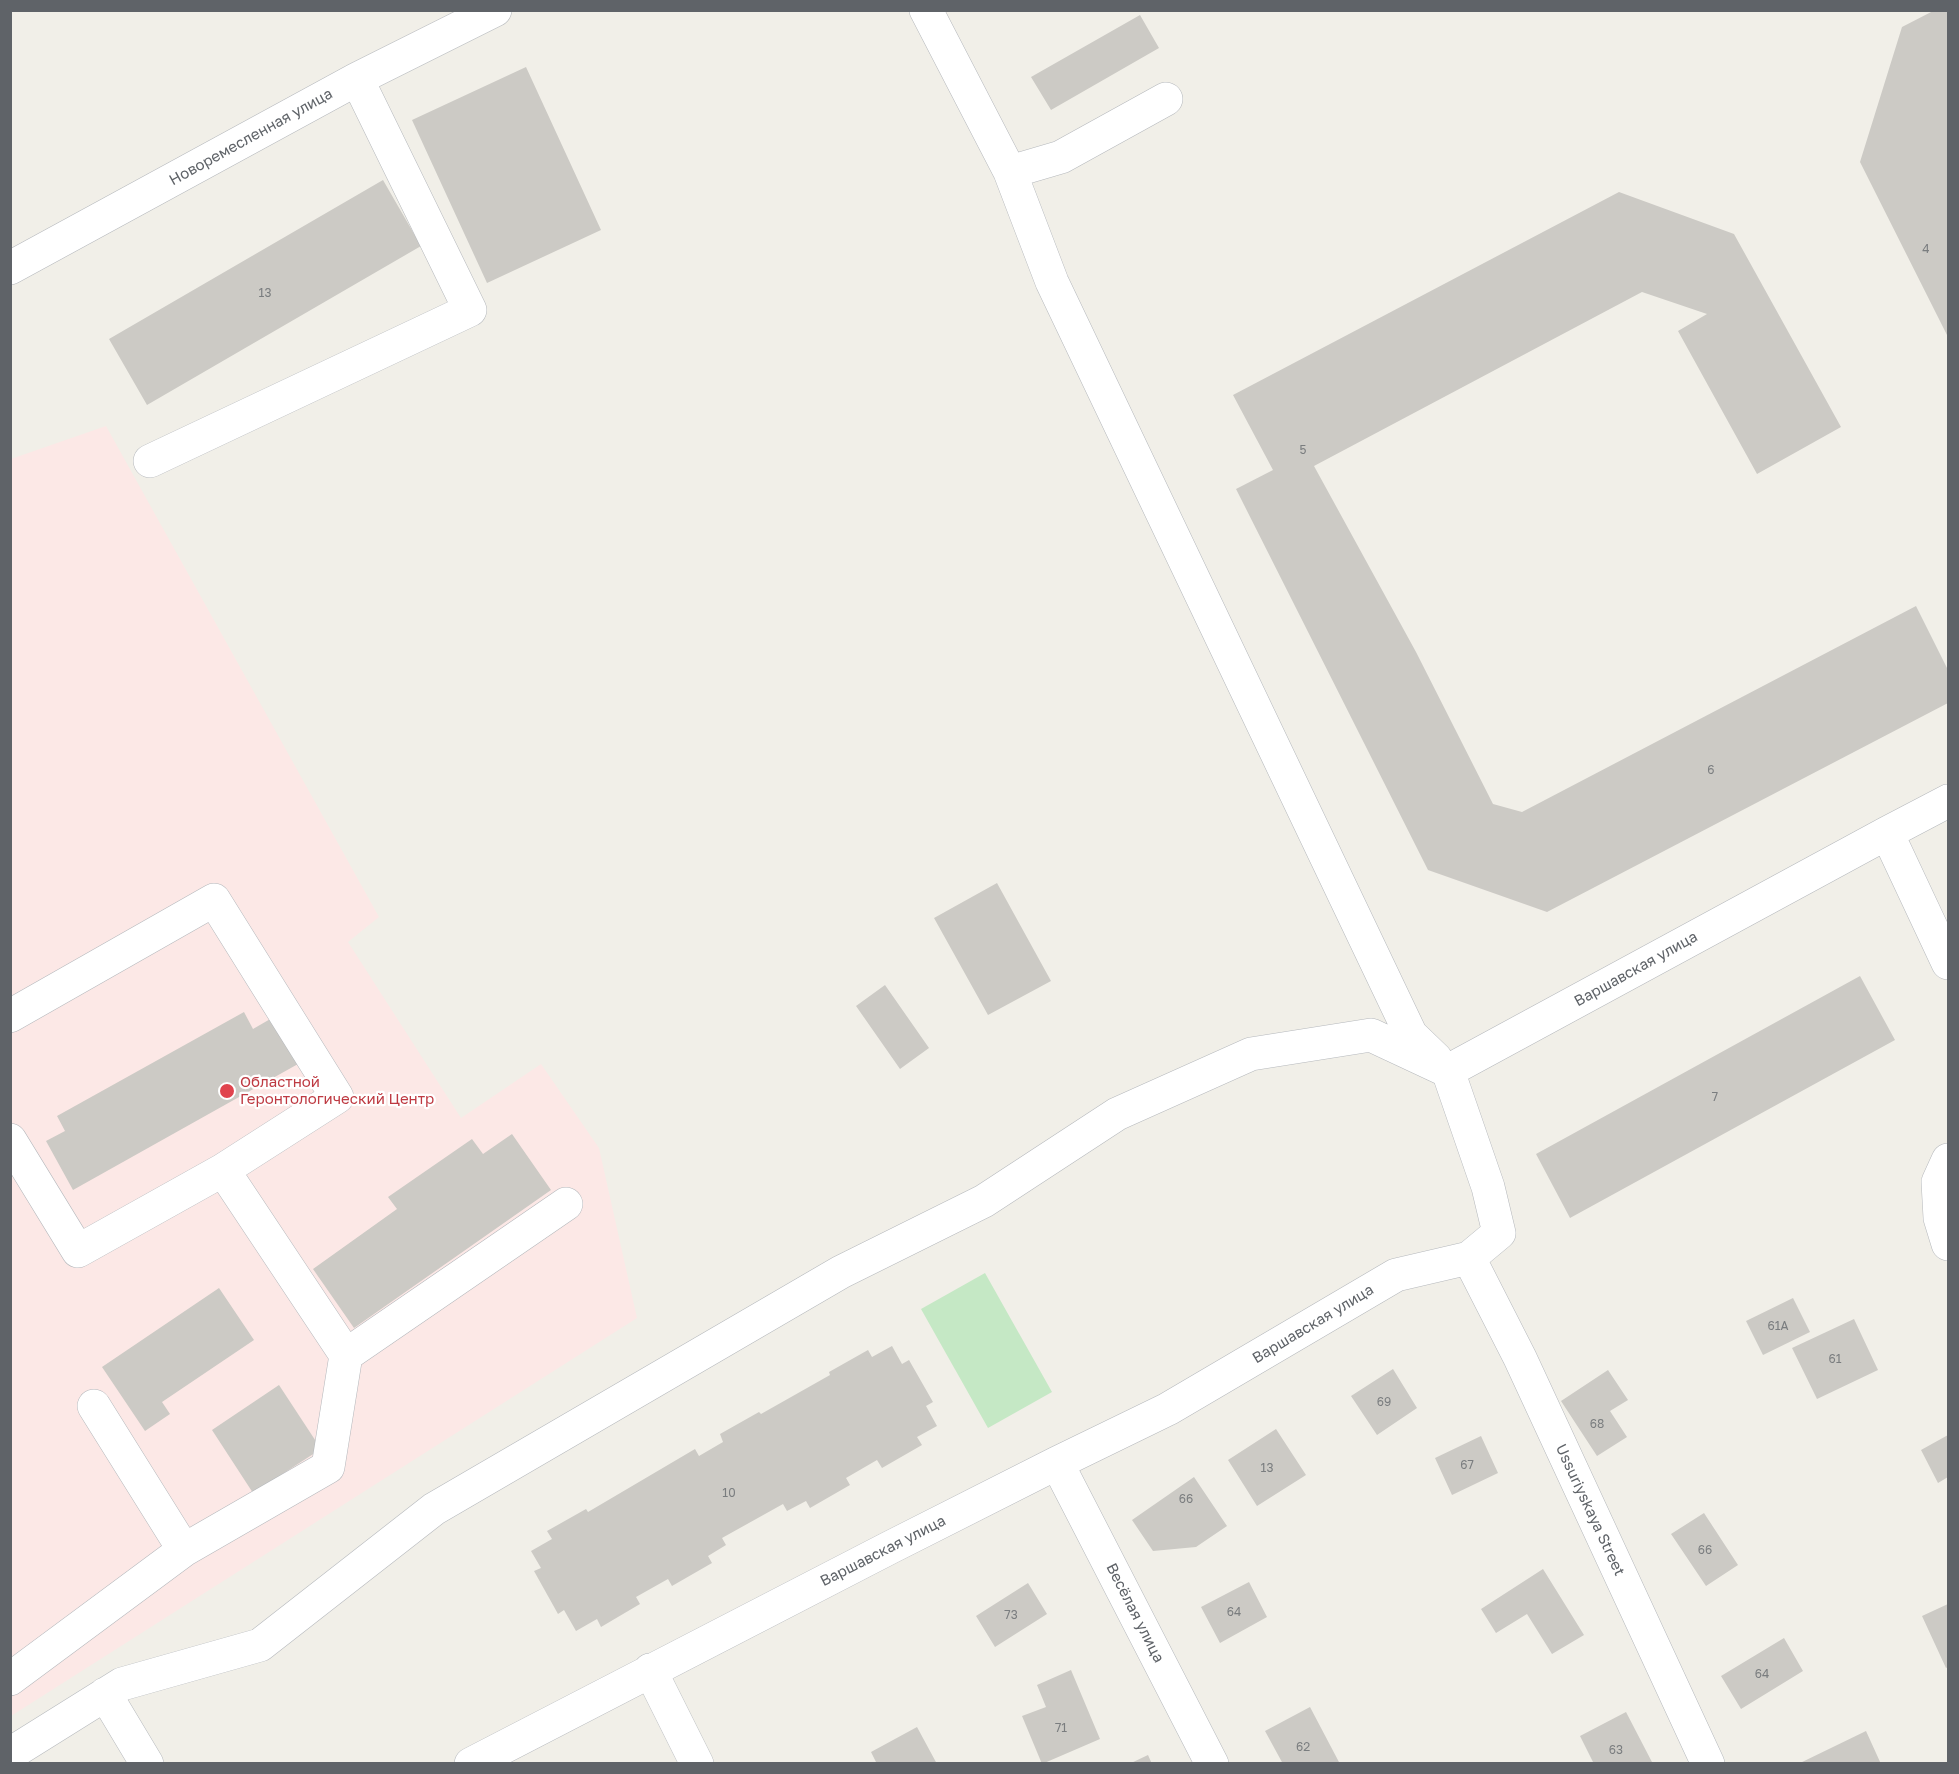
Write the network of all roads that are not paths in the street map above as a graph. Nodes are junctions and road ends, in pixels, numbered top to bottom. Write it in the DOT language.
graph roads {
  1 [pos="495,10"];
  2 [pos="926,10"];
  3 [pos="357,80"];
  4 [pos="1166,99"];
  5 [pos="1010,172"];
  6 [pos="10,268"];
  7 [pos="150,461"];
  8 [pos="1948,801"];
  9 [pos="1887,833"];
  10 [pos="1948,963"];
  11 [pos="10,1016"];
  12 [pos="1448,1071"];
  13 [pos="10,1140"];
  14 [pos="1948,1160"];
  15 [pos="224,1170"];
  16 [pos="566,1204"];
  17 [pos="1948,1244"];
  18 [pos="1469,1258"];
  19 [pos="346,1354"];
  20 [pos="94,1406"];
  21 [pos="1057,1463"];
  22 [pos="184,1550"];
  23 [pos="650,1670"];
  24 [pos="10,1679"];
  25 [pos="105,1694"];
  26 [pos="21,1755"];
  27 [pos="147,1764"];
  28 [pos="471,1764"];
  29 [pos="697,1764"];
  30 [pos="1212,1764"];
  31 [pos="1708,1764"];
  1 -- 3 [label="street, Новоремесленная улица"];
  2 -- 5 [label="street"];
  3 -- 6 [label="street, Новоремесленная улица"];
  3 -- 7 [label="street"];
  4 -- 5 [label="street"];
  5 -- 12 [label="street"];
  8 -- 9 [label="street, Варшавская улица"];
  9 -- 10 [label="street"];
  9 -- 12 [label="street, Варшавская улица"];
  11 -- 15 [label="street"];
  12 -- 18 [label="street, Варшавская улица"];
  12 -- 25 [label="street"];
  13 -- 15 [label="street"];
  14 -- 17 [label="street"];
  15 -- 19 [label="street"];
  16 -- 19 [label="street"];
  18 -- 21 [label="street, Варшавская улица"];
  18 -- 31 [label="street, Ussuriyskaya Street"];
  19 -- 22 [label="street"];
  20 -- 22 [label="street"];
  21 -- 23 [label="street, Варшавская улица"];
  21 -- 30 [label="street, Весёлая улица"];
  22 -- 24 [label="street"];
  23 -- 28 [label="street, Варшавская улица"];
  23 -- 29 [label="street"];
  25 -- 26 [label="street"];
  25 -- 27 [label="street"];
}
